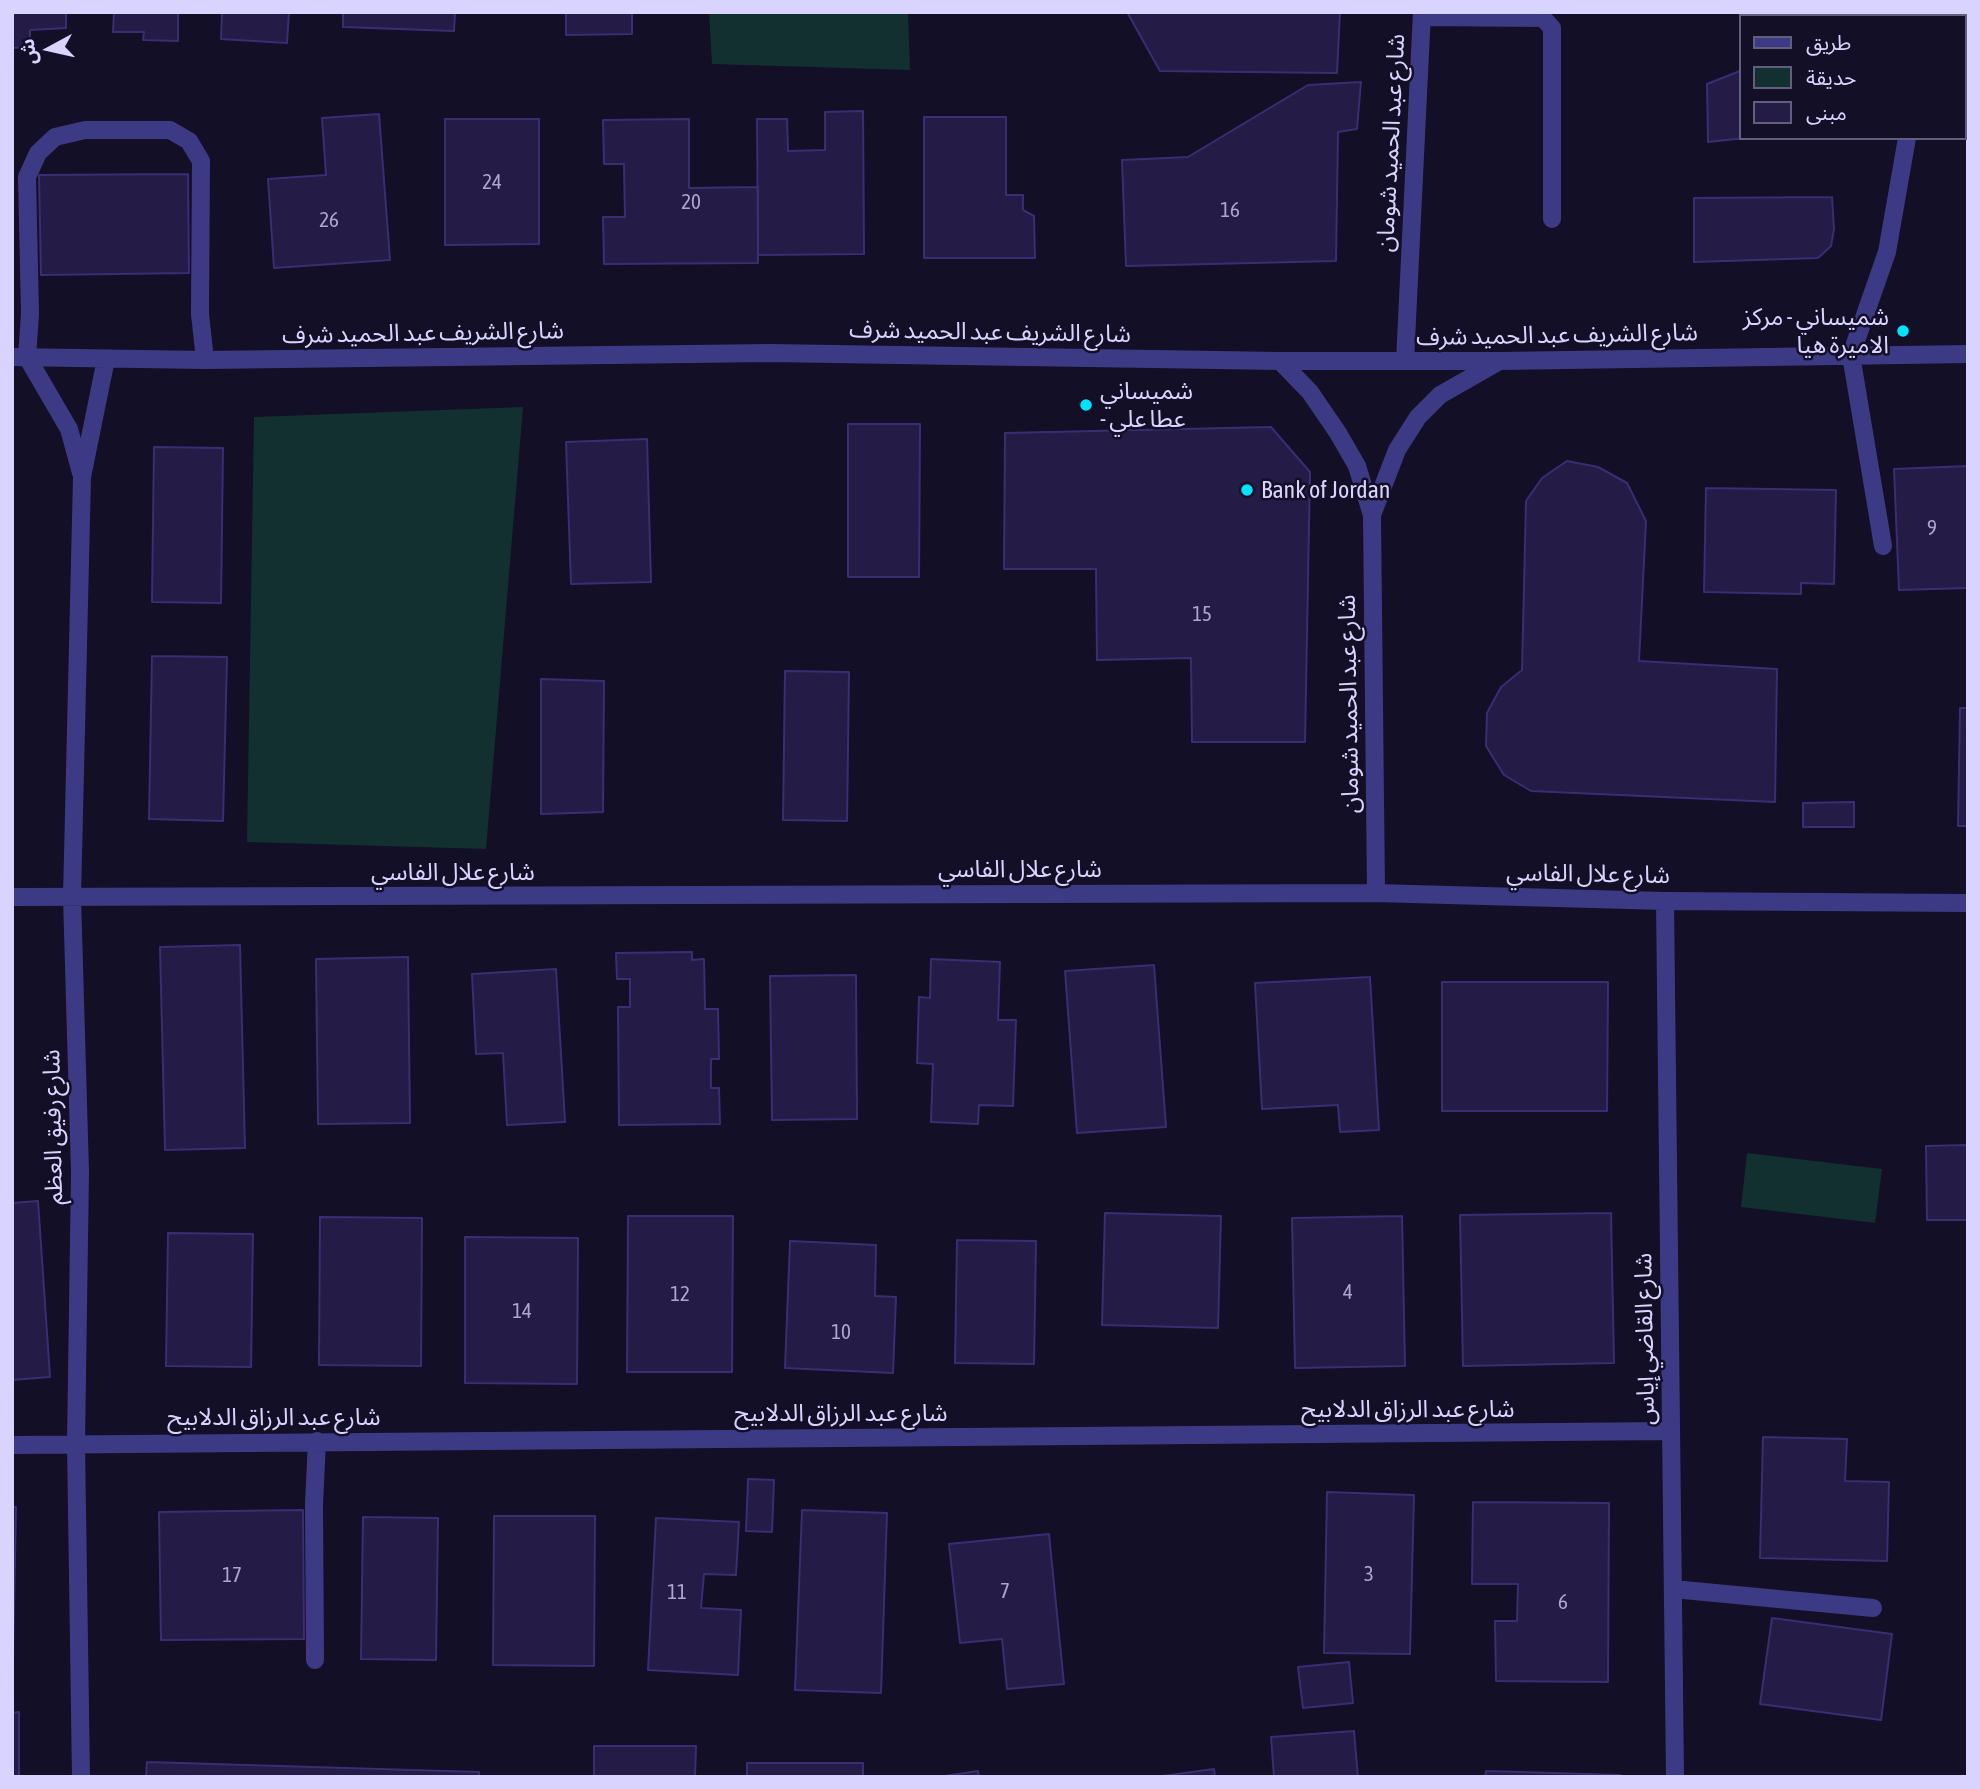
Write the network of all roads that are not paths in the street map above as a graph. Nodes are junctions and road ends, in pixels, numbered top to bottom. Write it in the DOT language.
graph roads {
  1 [pos="1422,15"];
  2 [pos="1543,15"];
  3 [pos="1907,140"];
  4 [pos="1552,219"];
  5 [pos="1968,354"];
  6 [pos="1851,355"];
  7 [pos="19,357"];
  8 [pos="106,359"];
  9 [pos="205,360"];
  10 [pos="1280,361"];
  11 [pos="1405,361"];
  12 [pos="1500,361"];
  13 [pos="82,477"];
  14 [pos="1372,515"];
  15 [pos="1883,546"];
  16 [pos="1376,893"];
  17 [pos="12,897"];
  18 [pos="72,897"];
  19 [pos="1665,901"];
  20 [pos="1968,903"];
  21 [pos="1671,1431"];
  22 [pos="317,1441"];
  23 [pos="76,1443"];
  24 [pos="12,1445"];
  25 [pos="1673,1589"];
  26 [pos="1872,1608"];
  27 [pos="315,1660"];
  28 [pos="81,1777"];
  29 [pos="1675,1777"];
  1 -- 2 [label="street"];
  1 -- 11 [label="street, شارع عبد الحميد شومان"];
  2 -- 4 [label="street"];
  3 -- 6 [label="street"];
  5 -- 6 [label="street, شارع الشريف عبد الحميد شرف"];
  6 -- 12 [label="street, شارع الشريف عبد الحميد شرف"];
  6 -- 15 [label="street"];
  7 -- 8 [label="street, شارع الشريف عبد الحميد شرف"];
  7 -- 9 [label="street"];
  7 -- 13 [label="street, شارع رفيق العظم"];
  8 -- 9 [label="street, شارع الشريف عبد الحميد شرف"];
  8 -- 13 [label="street, شارع رفيق العظم"];
  9 -- 10 [label="street, شارع الشريف عبد الحميد شرف"];
  10 -- 11 [label="street, شارع الشريف عبد الحميد شرف"];
  10 -- 14 [label="street, شارع عبد الحميد شومان"];
  11 -- 12 [label="street, شارع الشريف عبد الحميد شرف"];
  12 -- 14 [label="street, شارع عبد الحميد شومان"];
  13 -- 18 [label="street, شارع رفيق العظم"];
  14 -- 16 [label="street, شارع عبد الحميد شومان"];
  16 -- 18 [label="street, شارع علال الفاسي"];
  16 -- 19 [label="street, شارع علال الفاسي"];
  17 -- 18 [label="street, شارع علال الفاسي"];
  18 -- 23 [label="street, شارع رفيق العظم"];
  19 -- 20 [label="street, شارع علال الفاسي"];
  19 -- 21 [label="street, شارع القاضي إياس"];
  21 -- 22 [label="street, شارع عبد الرزاق الدلابيح"];
  21 -- 25 [label="street, شارع القاضي إياس"];
  22 -- 23 [label="street, شارع عبد الرزاق الدلابيح"];
  22 -- 27 [label="street"];
  23 -- 24 [label="street, شارع عبد الرزاق الدلابيح"];
  23 -- 28 [label="street, شارع رفيق العظم"];
  25 -- 26 [label="street"];
  25 -- 29 [label="street, شارع القاضي إياس"];
}
